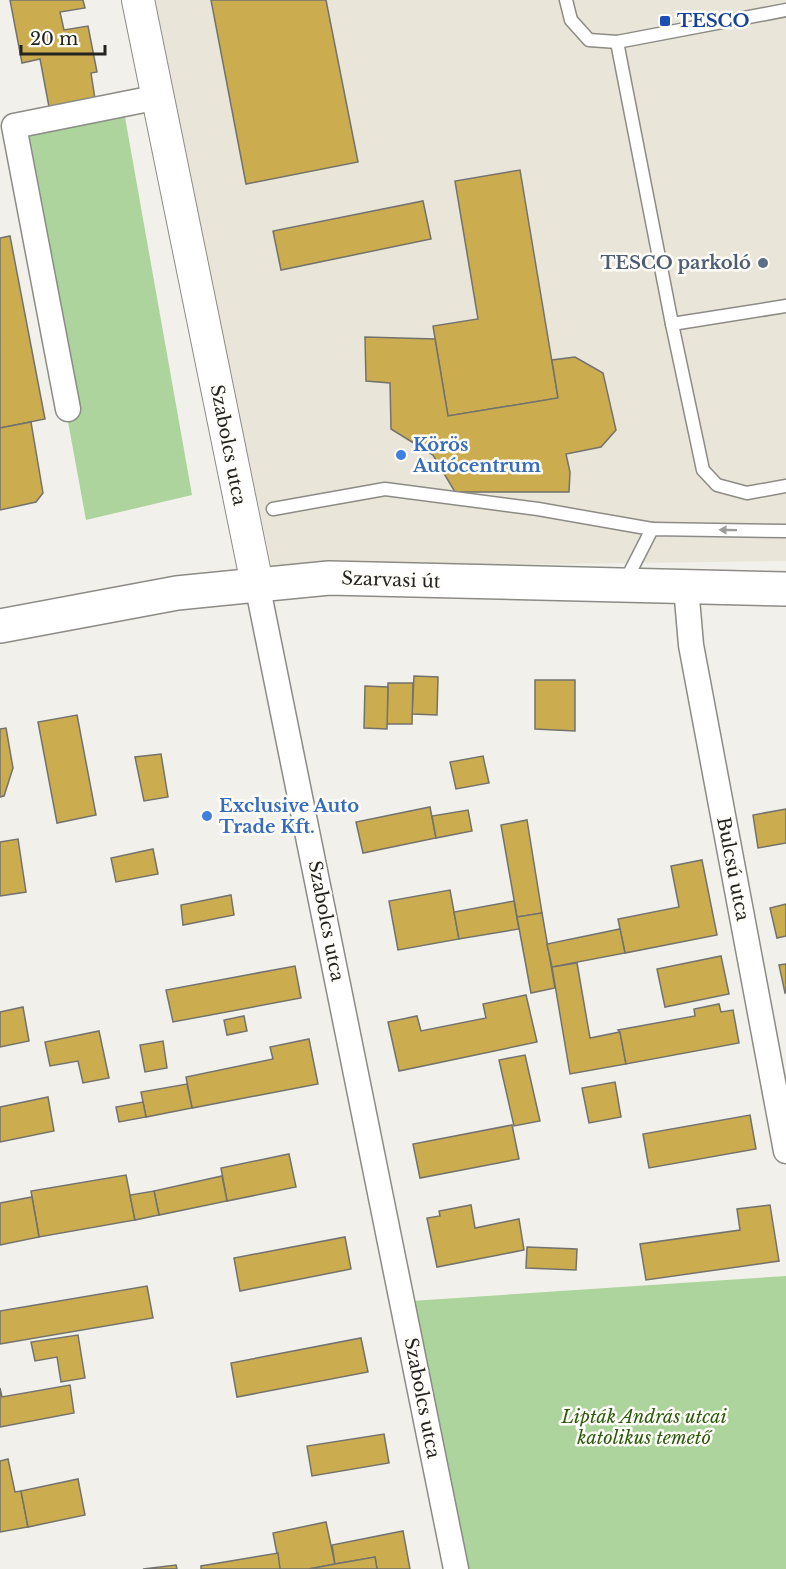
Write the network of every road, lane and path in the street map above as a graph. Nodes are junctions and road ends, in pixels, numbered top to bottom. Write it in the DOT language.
graph roads {
  1 [pos="138,0"];
  2 [pos="566,0"];
  3 [pos="786,10"];
  4 [pos="617,42"];
  5 [pos="159,97"];
  6 [pos="786,306"];
  7 [pos="672,324"];
  8 [pos="68,409"];
  9 [pos="786,486"];
  10 [pos="273,509"];
  11 [pos="652,529"];
  12 [pos="786,531"];
  13 [pos="257,584"];
  14 [pos="622,586"];
  15 [pos="686,587"];
  16 [pos="786,589"];
  17 [pos="0,626"];
  18 [pos="786,1151"];
  19 [pos="456,1569"];
  1 -- 5 [label="street, Szabolcs utca"];
  2 -- 4 [label="lane"];
  3 -- 4 [label="lane"];
  4 -- 7 [label="lane"];
  5 -- 8 [label="street"];
  5 -- 13 [label="street, Szabolcs utca"];
  6 -- 7 [label="lane"];
  7 -- 9 [label="lane"];
  10 -- 11 [label="lane"];
  12 -- 11 [label="lane, one-way"];
  11 -- 14 [label="lane"];
  13 -- 14 [label="main road, Szarvasi út"];
  13 -- 17 [label="main road, Szarvasi út"];
  13 -- 19 [label="street, Szabolcs utca"];
  14 -- 15 [label="main road, Szarvasi út"];
  15 -- 16 [label="main road, Szarvasi út"];
  15 -- 18 [label="street, Bulcsú utca"];
}
